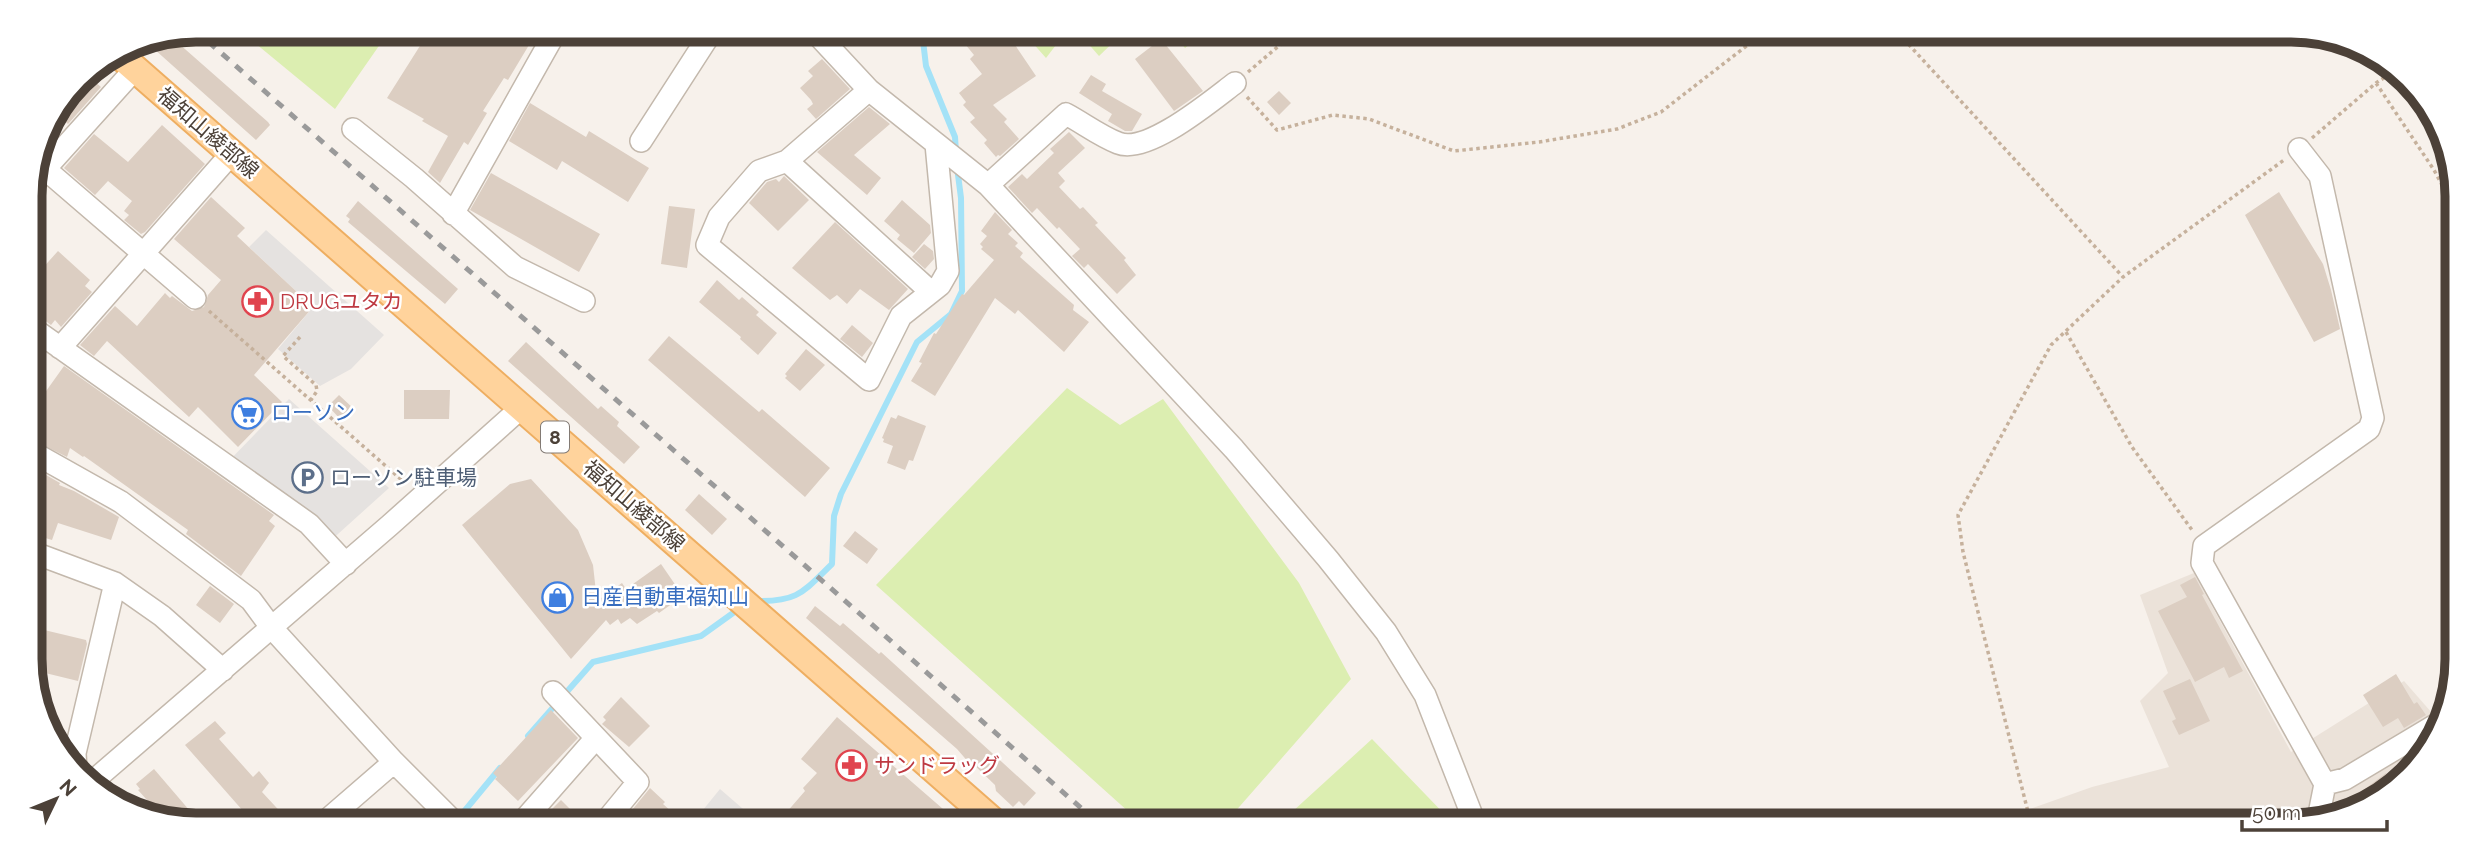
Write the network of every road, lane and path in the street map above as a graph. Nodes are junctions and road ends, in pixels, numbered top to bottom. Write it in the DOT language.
graph roads {
  1 [pos="550,42"];
  2 [pos="705,42"];
  3 [pos="823,42"];
  4 [pos="1283,42"];
  5 [pos="1752,42"];
  6 [pos="1906,42"];
  7 [pos="126,61"];
  8 [pos="2387,76"];
  9 [pos="1235,83"];
  10 [pos="2376,83"];
  11 [pos="869,90"];
  12 [pos="354,129"];
  13 [pos="642,141"];
  14 [pos="940,148"];
  15 [pos="2299,149"];
  16 [pos="232,153"];
  17 [pos="787,161"];
  18 [pos="45,169"];
  19 [pos="981,181"];
  20 [pos="2445,190"];
  21 [pos="453,214"];
  22 [pos="143,254"];
  23 [pos="2123,276"];
  24 [pos="931,292"];
  25 [pos="195,298"];
  26 [pos="584,301"];
  27 [pos="2066,331"];
  28 [pos="42,335"];
  29 [pos="300,337"];
  30 [pos="60,348"];
  31 [pos="311,400"];
  32 [pos="522,408"];
  33 [pos="42,458"];
  34 [pos="404,482"];
  35 [pos="2204,546"];
  36 [pos="42,556"];
  37 [pos="346,564"];
  38 [pos="115,583"];
  39 [pos="271,627"];
  40 [pos="223,670"];
  41 [pos="553,692"];
  42 [pos="2427,730"];
  43 [pos="596,738"];
  44 [pos="76,755"];
  45 [pos="394,762"];
  46 [pos="96,776"];
  47 [pos="2325,784"];
  48 [pos="2320,810"];
  49 [pos="335,813"];
  50 [pos="445,813"];
  51 [pos="530,813"];
  52 [pos="613,813"];
  53 [pos="984,813"];
  54 [pos="1471,813"];
  55 [pos="2028,813"];
  1 -- 21 [label="street"];
  2 -- 13 [label="street"];
  3 -- 11 [label="street"];
  4 -- 9 [label="path"];
  5 -- 9 [label="path"];
  6 -- 23 [label="path"];
  7 -- 16 [label="main road, 福知山綾部線 / 8"];
  7 -- 18 [label="street"];
  8 -- 10 [label="path"];
  9 -- 19 [label="street"];
  10 -- 15 [label="path"];
  10 -- 20 [label="path"];
  11 -- 14 [label="street"];
  11 -- 17 [label="street"];
  12 -- 21 [label="street"];
  14 -- 19 [label="street"];
  14 -- 24 [label="street"];
  15 -- 23 [label="path"];
  15 -- 35 [label="street"];
  16 -- 22 [label="street"];
  16 -- 32 [label="main road, 福知山綾部線 / 8"];
  17 -- 24 [label="street"];
  17 -- 24 [label="street"];
  18 -- 22 [label="street"];
  19 -- 54 [label="street"];
  21 -- 26 [label="street"];
  22 -- 25 [label="street"];
  22 -- 30 [label="street"];
  23 -- 27 [label="path"];
  25 -- 31 [label="path"];
  27 -- 35 [label="path"];
  27 -- 55 [label="path"];
  28 -- 30 [label="street"];
  29 -- 31 [label="path"];
  30 -- 37 [label="street"];
  31 -- 34 [label="path"];
  32 -- 37 [label="street"];
  32 -- 53 [label="main road, 福知山綾部線 / 8"];
  33 -- 39 [label="street"];
  35 -- 47 [label="street"];
  36 -- 38 [label="street"];
  37 -- 39 [label="street"];
  38 -- 40 [label="street"];
  38 -- 44 [label="street"];
  39 -- 40 [label="street"];
  39 -- 45 [label="street"];
  40 -- 46 [label="street"];
  41 -- 43 [label="street"];
  42 -- 47 [label="street"];
  43 -- 51 [label="street"];
  43 -- 52 [label="street"];
  45 -- 49 [label="street"];
  45 -- 50 [label="street"];
  47 -- 48 [label="street"];
}
